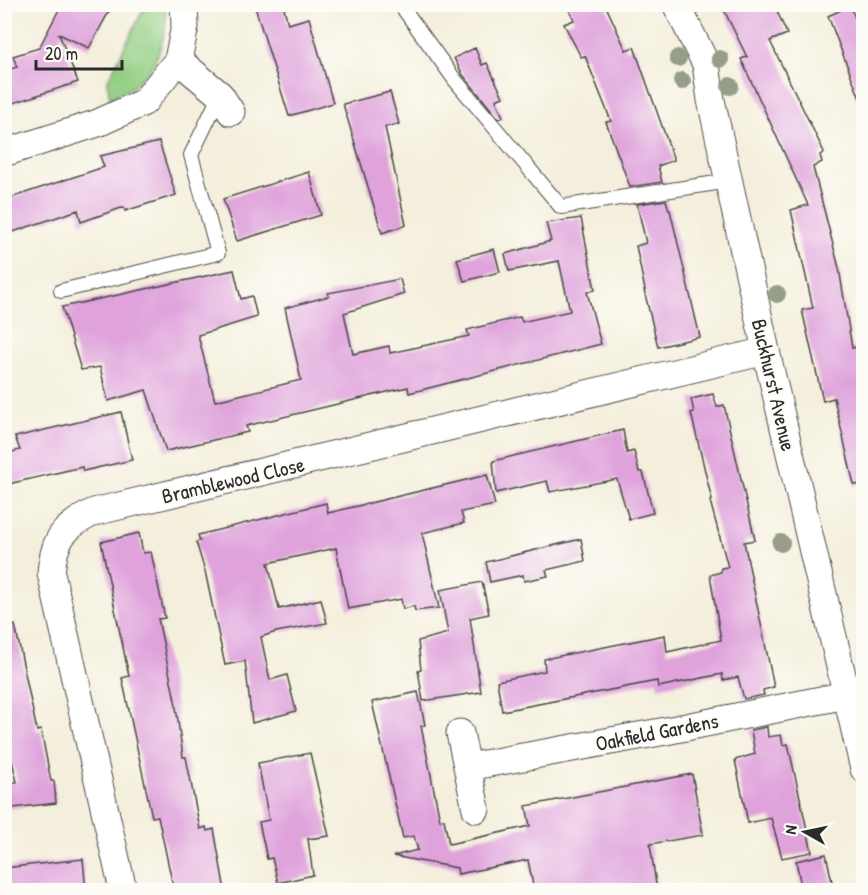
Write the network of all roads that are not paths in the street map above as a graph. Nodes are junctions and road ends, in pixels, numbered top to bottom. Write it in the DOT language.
graph roads {
  1 [pos="184,4"];
  2 [pos="400,4"];
  3 [pos="676,4"];
  4 [pos="178,60"];
  5 [pos="225,103"];
  6 [pos="4,153"];
  7 [pos="729,181"];
  8 [pos="61,291"];
  9 [pos="766,351"];
  10 [pos="846,695"];
  11 [pos="460,733"];
  12 [pos="468,767"];
  13 [pos="864,769"];
  14 [pos="476,809"];
  15 [pos="123,891"];
  1 -- 4 [label="street"];
  2 -- 7 [label="lane"];
  3 -- 7 [label="street, Buckhurst Avenue"];
  4 -- 5 [label="street"];
  4 -- 6 [label="street"];
  5 -- 8 [label="lane"];
  7 -- 9 [label="street, Buckhurst Avenue"];
  9 -- 10 [label="street, Buckhurst Avenue"];
  9 -- 15 [label="street, Bramblewood Close"];
  10 -- 12 [label="street, Oakfield Gardens"];
  10 -- 13 [label="street, Buckhurst Avenue"];
  11 -- 12 [label="street"];
  12 -- 14 [label="street"];
}
